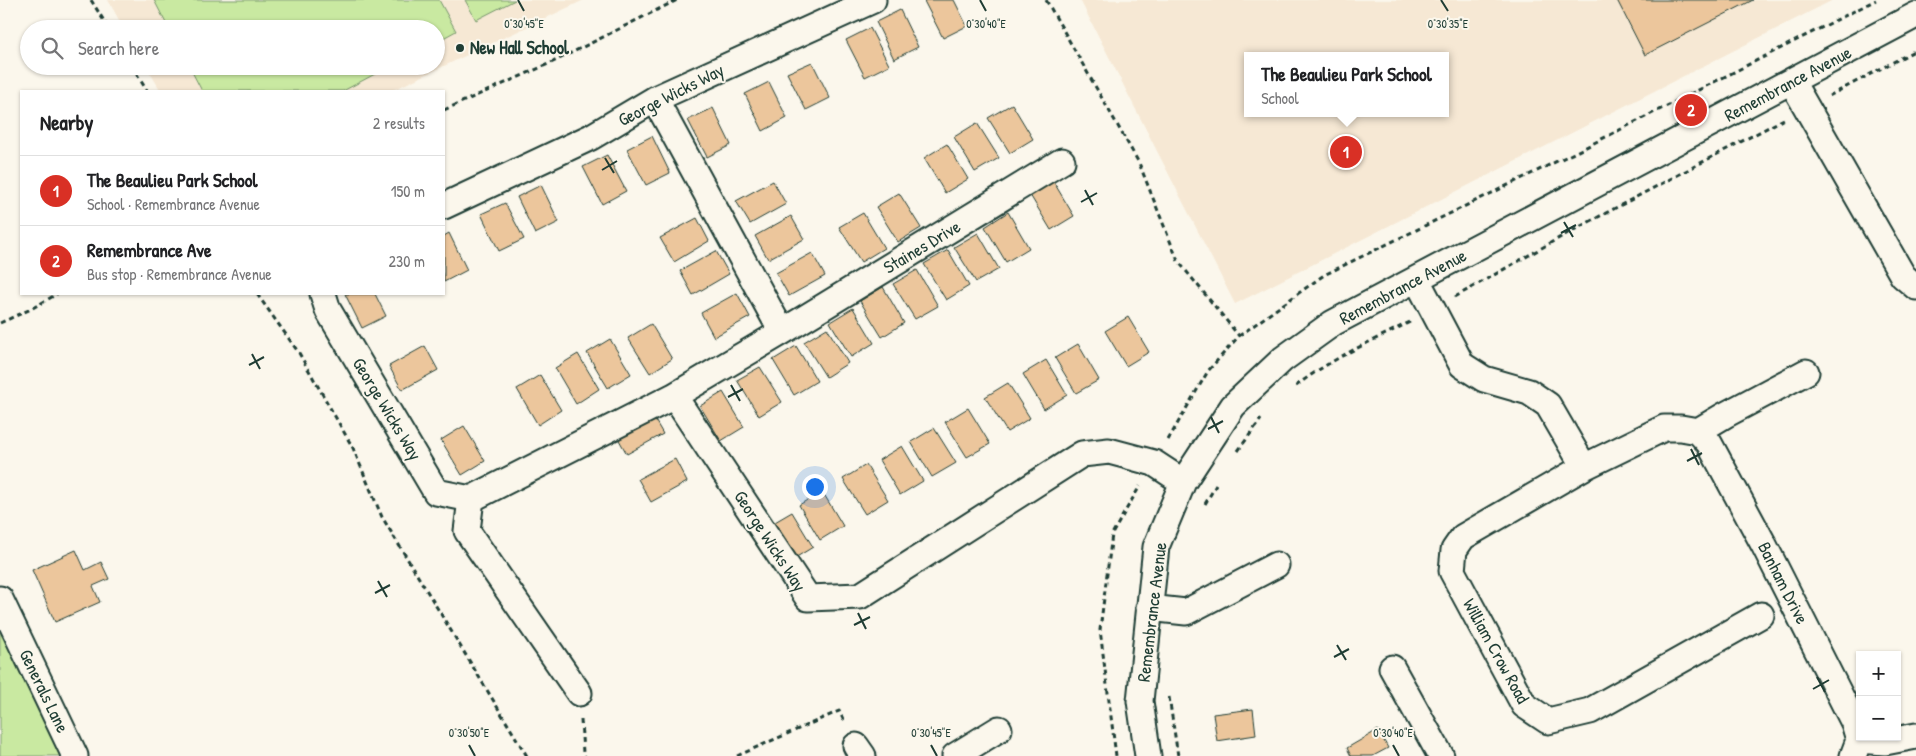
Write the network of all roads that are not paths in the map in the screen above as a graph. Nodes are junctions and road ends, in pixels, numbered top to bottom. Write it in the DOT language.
graph roads {
  1 [pos="873,0"];
  2 [pos="1916,15"];
  3 [pos="1792,82"];
  4 [pos="655,98"];
  5 [pos="1062,162"];
  6 [pos="445,206"];
  7 [pos="1417,280"];
  8 [pos="1916,286"];
  9 [pos="323,295"];
  10 [pos="782,332"];
  11 [pos="1806,372"];
  12 [pos="674,396"];
  13 [pos="1698,431"];
  14 [pos="1584,467"];
  15 [pos="1183,482"];
  16 [pos="471,499"];
  17 [pos="1276,565"];
  18 [pos="0,599"];
  19 [pos="1149,608"];
  20 [pos="1762,616"];
  21 [pos="1392,668"];
  22 [pos="579,693"];
  23 [pos="999,729"];
  24 [pos="1916,736"];
  25 [pos="1856,748"];
  26 [pos="75,756"];
  27 [pos="954,756"];
  28 [pos="1148,756"];
  29 [pos="1441,756"];
  1 -- 4 [label="street, George Wicks Way"];
  2 -- 3 [label="street, Remembrance Avenue"];
  3 -- 7 [label="street, Remembrance Avenue"];
  3 -- 8 [label="street"];
  4 -- 6 [label="street, George Wicks Way"];
  4 -- 10 [label="street"];
  5 -- 10 [label="street, Staines Drive"];
  7 -- 14 [label="street"];
  7 -- 15 [label="street, Remembrance Avenue"];
  9 -- 16 [label="street, George Wicks Way"];
  10 -- 12 [label="street, Staines Drive"];
  11 -- 13 [label="street"];
  12 -- 15 [label="street, George Wicks Way"];
  12 -- 16 [label="street"];
  13 -- 14 [label="street"];
  13 -- 25 [label="street, Banham Drive"];
  14 -- 20 [label="street, William Crow Road"];
  15 -- 19 [label="street, Remembrance Avenue"];
  16 -- 22 [label="street"];
  17 -- 19 [label="street"];
  18 -- 26 [label="street, Generals Lane"];
  19 -- 28 [label="street, Remembrance Avenue"];
  21 -- 29 [label="street"];
  23 -- 27 [label="street"];
  24 -- 25 [label="street, Banham Drive"];
}
